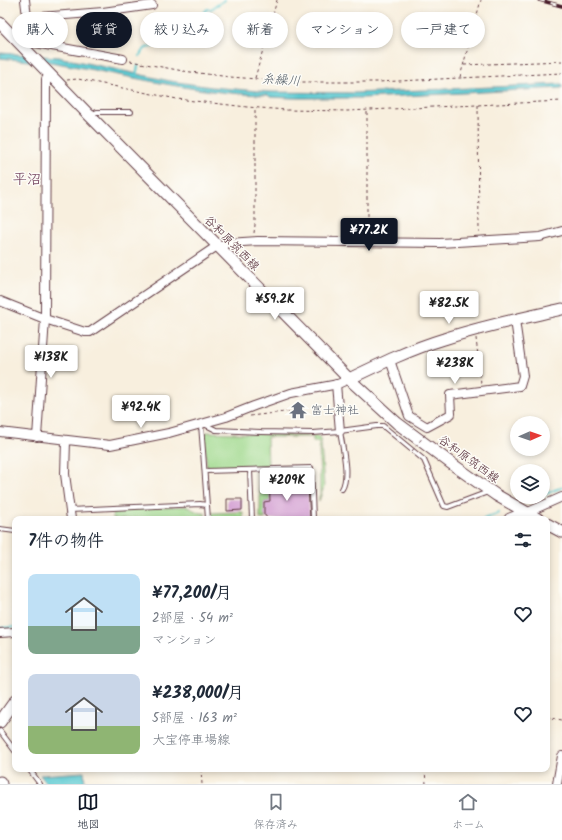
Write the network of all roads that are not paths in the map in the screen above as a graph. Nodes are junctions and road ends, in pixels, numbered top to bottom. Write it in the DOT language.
graph roads {
  1 [pos="24,0"];
  2 [pos="152,5"];
  3 [pos="27,12"];
  4 [pos="68,15"];
  5 [pos="0,23"];
  6 [pos="12,32"];
  7 [pos="29,48"];
  8 [pos="59,48"];
  9 [pos="122,59"];
  10 [pos="50,76"];
  11 [pos="131,112"];
  12 [pos="89,115"];
  13 [pos="562,231"];
  14 [pos="217,246"];
  15 [pos="0,301"];
  16 [pos="562,309"];
  17 [pos="45,319"];
  18 [pos="515,320"];
  19 [pos="390,360"];
  20 [pos="349,379"];
  21 [pos="336,384"];
  22 [pos="202,423"];
  23 [pos="340,431"];
  24 [pos="0,432"];
  25 [pos="37,437"];
  26 [pos="66,441"];
  27 [pos="250,470"];
  28 [pos="205,471"];
  29 [pos="342,489"];
  30 [pos="491,491"];
  31 [pos="562,497"];
  32 [pos="207,505"];
  33 [pos="526,513"];
  34 [pos="70,515"];
  35 [pos="208,516"];
  36 [pos="252,516"];
  37 [pos="313,516"];
  38 [pos="518,516"];
  39 [pos="532,516"];
  40 [pos="550,526"];
  41 [pos="0,529"];
  42 [pos="12,531"];
  43 [pos="562,532"];
  44 [pos="12,632"];
  45 [pos="0,633"];
  46 [pos="12,705"];
  47 [pos="0,722"];
  48 [pos="0,731"];
  49 [pos="12,747"];
  50 [pos="562,756"];
  51 [pos="30,772"];
  52 [pos="40,784"];
  53 [pos="557,784"];
  1 -- 3 [label="street"];
  2 -- 4 [label="street"];
  5 -- 6 [label="main road, 谷和原筑西線"];
  7 -- 10 [label="main road, 谷和原筑西線"];
  8 -- 9 [label="street"];
  10 -- 12 [label="main road, 谷和原筑西線"];
  10 -- 17 [label="street"];
  11 -- 12 [label="lane"];
  12 -- 14 [label="main road, 谷和原筑西線"];
  13 -- 14 [label="street"];
  14 -- 17 [label="street"];
  14 -- 20 [label="main road, 谷和原筑西線"];
  15 -- 17 [label="street"];
  16 -- 18 [label="main road"];
  17 -- 25 [label="street"];
  18 -- 19 [label="main road"];
  18 -- 19 [label="street"];
  19 -- 20 [label="main road"];
  20 -- 21 [label="street"];
  20 -- 30 [label="main road, 谷和原筑西線"];
  21 -- 22 [label="street"];
  21 -- 23 [label="street"];
  22 -- 23 [label="lane"];
  22 -- 26 [label="street"];
  22 -- 28 [label="lane"];
  23 -- 29 [label="lane"];
  23 -- 30 [label="lane"];
  24 -- 25 [label="street"];
  25 -- 26 [label="street"];
  26 -- 34 [label="street"];
  27 -- 28 [label="lane"];
  27 -- 36 [label="lane"];
  27 -- 37 [label="lane"];
  28 -- 32 [label="lane"];
  30 -- 33 [label="main road, 谷和原筑西線"];
  31 -- 33 [label="street"];
  32 -- 34 [label="lane"];
  32 -- 35 [label="lane"];
  33 -- 38 [label="main road"];
  33 -- 39 [label="main road, 谷和原筑西線"];
  40 -- 43 [label="main road"];
  41 -- 42 [label="lane"];
  44 -- 45 [label="street"];
  46 -- 47 [label="main road"];
  48 -- 49 [label="lane"];
  50 -- 53 [label="street"];
  51 -- 52 [label="lane"];
}
